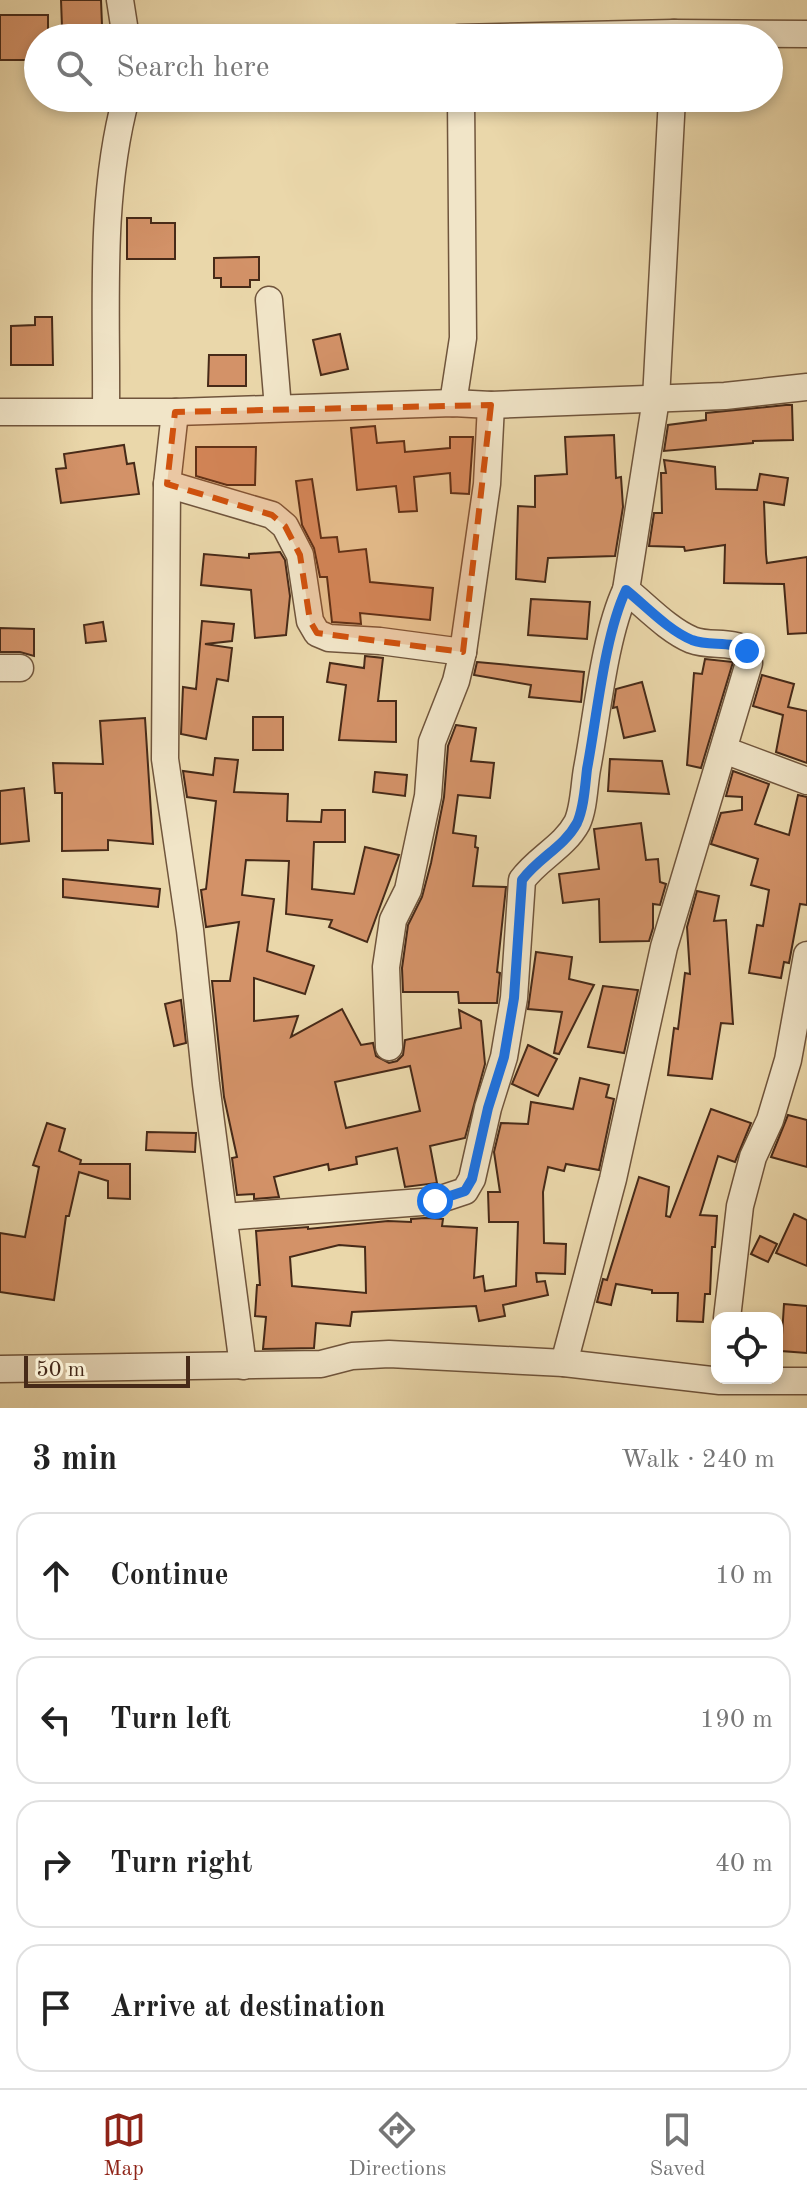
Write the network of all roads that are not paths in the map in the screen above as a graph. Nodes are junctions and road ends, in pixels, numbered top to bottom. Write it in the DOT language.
graph roads {
  1 [pos="120,0"];
  2 [pos="124,24"];
  3 [pos="783,34"];
  4 [pos="807,34"];
  5 [pos="122,112"];
  6 [pos="461,112"];
  7 [pos="671,112"];
  8 [pos="269,300"];
  9 [pos="807,387"];
  10 [pos="656,399"];
  11 [pos="453,403"];
  12 [pos="491,405"];
  13 [pos="278,408"];
  14 [pos="106,410"];
  15 [pos="0,412"];
  16 [pos="175,412"];
  17 [pos="167,484"];
  18 [pos="626,590"];
  19 [pos="463,652"];
  20 [pos="724,750"];
  21 [pos="807,781"];
  22 [pos="807,955"];
  23 [pos="389,1047"];
  24 [pos="224,1217"];
  25 [pos="728,1312"];
  26 [pos="564,1363"];
  27 [pos="243,1366"];
  28 [pos="0,1369"];
  29 [pos="711,1379"];
  30 [pos="783,1381"];
  31 [pos="807,1381"];
  1 -- 2 [label="street"];
  3 -- 4 [label="street"];
  5 -- 14 [label="street"];
  6 -- 11 [label="street"];
  7 -- 10 [label="street"];
  8 -- 13 [label="street"];
  9 -- 10 [label="street"];
  10 -- 12 [label="street"];
  10 -- 18 [label="street"];
  11 -- 12 [label="street"];
  11 -- 13 [label="street"];
  12 -- 19 [label="street"];
  13 -- 16 [label="street"];
  14 -- 15 [label="street"];
  14 -- 16 [label="street"];
  16 -- 17 [label="street"];
  17 -- 19 [label="street"];
  17 -- 24 [label="street"];
  18 -- 20 [label="street"];
  18 -- 24 [label="street"];
  19 -- 23 [label="street"];
  20 -- 21 [label="street"];
  20 -- 26 [label="street"];
  22 -- 25 [label="street"];
  24 -- 27 [label="street"];
  26 -- 27 [label="street"];
  26 -- 29 [label="street"];
  27 -- 28 [label="street"];
  30 -- 31 [label="street"];
}
